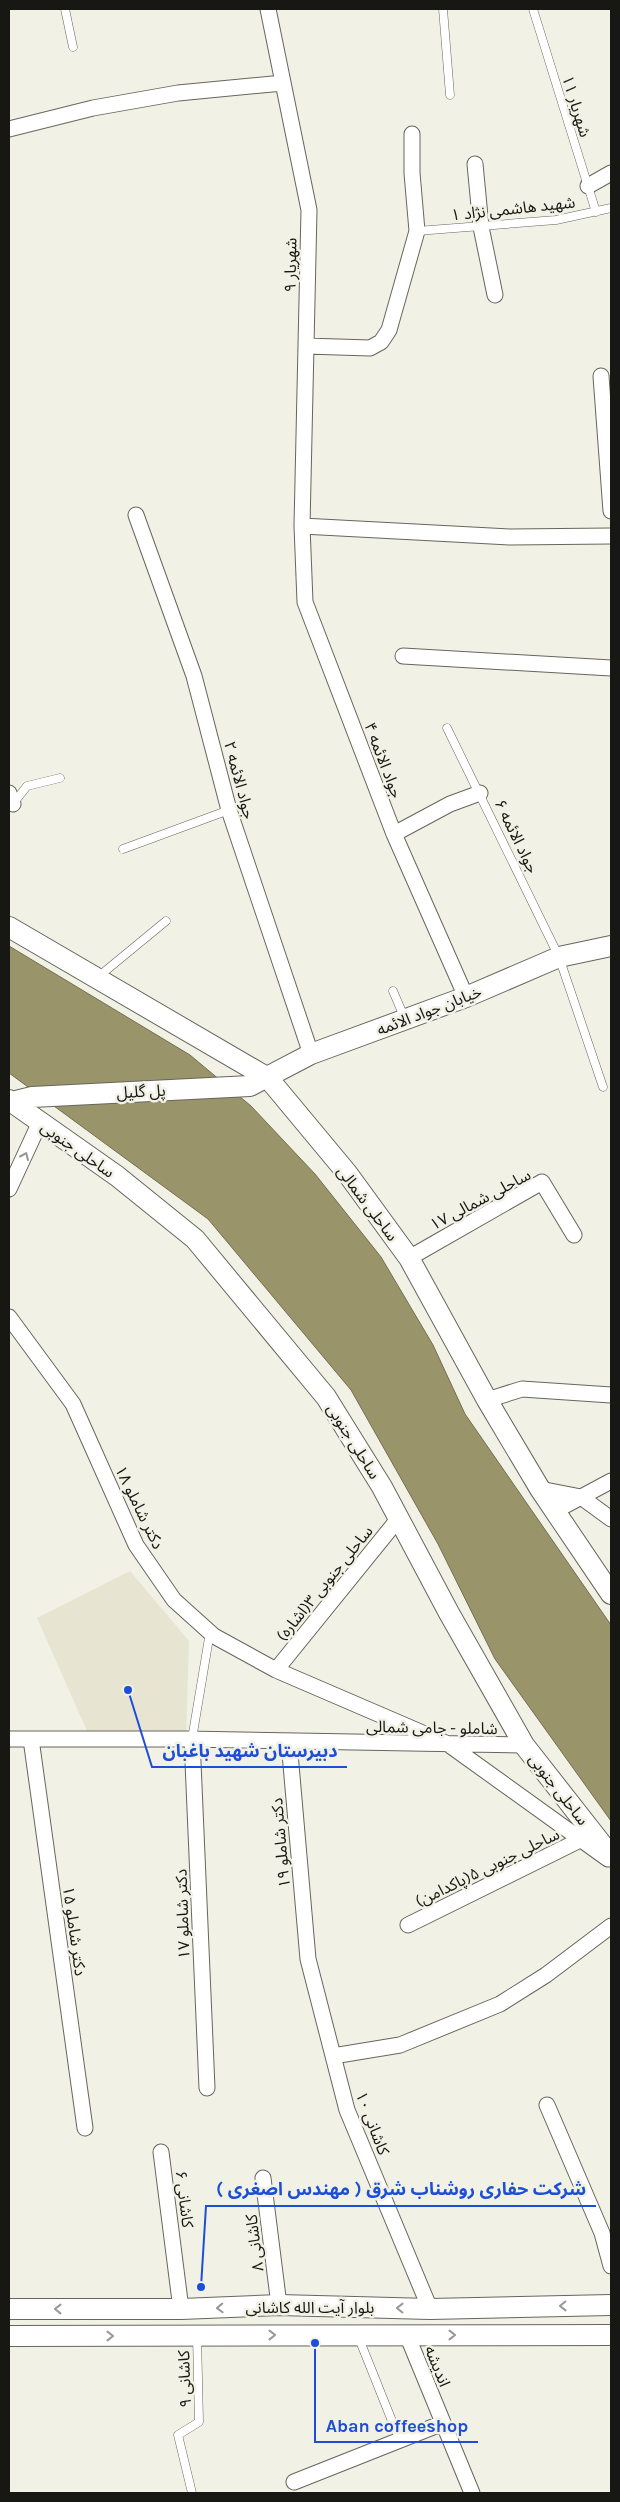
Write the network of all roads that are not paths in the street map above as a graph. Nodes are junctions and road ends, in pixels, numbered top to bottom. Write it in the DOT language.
graph roads {
  1 [pos="65,9"];
  2 [pos="268,9"];
  3 [pos="442,9"];
  4 [pos="533,9"];
  5 [pos="73,47"];
  6 [pos="283,83"];
  7 [pos="450,95"];
  8 [pos="9,129"];
  9 [pos="412,134"];
  10 [pos="475,164"];
  11 [pos="611,173"];
  12 [pos="588,186"];
  13 [pos="611,208"];
  14 [pos="596,212"];
  15 [pos="481,227"];
  16 [pos="417,232"];
  17 [pos="494,295"];
  18 [pos="306,346"];
  19 [pos="601,376"];
  20 [pos="611,511"];
  21 [pos="136,515"];
  22 [pos="302,526"];
  23 [pos="611,536"];
  24 [pos="403,656"];
  25 [pos="611,668"];
  26 [pos="447,728"];
  27 [pos="60,778"];
  28 [pos="480,793"];
  29 [pos="10,802"];
  30 [pos="229,810"];
  31 [pos="394,834"];
  32 [pos="123,849"];
  33 [pos="166,921"];
  34 [pos="9,927"];
  35 [pos="611,946"];
  36 [pos="559,957"];
  37 [pos="96,979"];
  38 [pos="393,991"];
  39 [pos="466,997"];
  40 [pos="405,1020"];
  41 [pos="311,1054"];
  42 [pos="259,1082"];
  43 [pos="602,1087"];
  44 [pos="10,1101"];
  45 [pos="40,1122"];
  46 [pos="9,1189"];
  47 [pos="574,1235"];
  48 [pos="409,1258"];
  49 [pos="9,1317"];
  50 [pos="611,1395"];
  51 [pos="487,1400"];
  52 [pos="611,1481"];
  53 [pos="540,1489"];
  54 [pos="581,1497"];
  55 [pos="555,1512"];
  56 [pos="399,1518"];
  57 [pos="611,1519"];
  58 [pos="611,1594"];
  59 [pos="210,1632"];
  60 [pos="276,1670"];
  61 [pos="10,1736"];
  62 [pos="31,1739"];
  63 [pos="192,1739"];
  64 [pos="289,1742"];
  65 [pos="448,1744"];
  66 [pos="524,1745"];
  67 [pos="580,1840"];
  68 [pos="611,1856"];
  69 [pos="611,1862"];
  70 [pos="408,1925"];
  71 [pos="611,1926"];
  72 [pos="306,1941"];
  73 [pos="333,2056"];
  74 [pos="207,2088"];
  75 [pos="547,2105"];
  76 [pos="85,2128"];
  77 [pos="161,2152"];
  78 [pos="263,2178"];
  79 [pos="611,2266"];
  80 [pos="279,2305"];
  81 [pos="611,2305"];
  82 [pos="9,2309"];
  83 [pos="181,2309"];
  84 [pos="430,2309"];
  85 [pos="358,2335"];
  86 [pos="407,2335"];
  87 [pos="611,2335"];
  88 [pos="9,2336"];
  89 [pos="197,2336"];
  90 [pos="443,2423"];
  91 [pos="400,2441"];
  92 [pos="294,2482"];
  93 [pos="192,2493"];
  94 [pos="472,2493"];
  1 -- 5 [label="lane"];
  2 -- 6 [label="street, شهریار ۹"];
  3 -- 7 [label="lane"];
  4 -- 12 [label="lane, شهریار ۱۱"];
  6 -- 8 [label="street"];
  6 -- 18 [label="street, شهریار ۹"];
  9 -- 16 [label="street"];
  10 -- 15 [label="street"];
  11 -- 12 [label="street"];
  12 -- 14 [label="lane, شهریار ۱۱"];
  13 -- 14 [label="lane, شهید هاشمی نژاد ۱"];
  14 -- 15 [label="lane, شهید هاشمی نژاد ۱"];
  15 -- 16 [label="lane, شهید هاشمی نژاد ۱"];
  15 -- 17 [label="street"];
  16 -- 18 [label="street"];
  18 -- 22 [label="street, شهریار ۹"];
  19 -- 20 [label="street"];
  21 -- 30 [label="street, جواد الائمه ۲"];
  22 -- 23 [label="street"];
  22 -- 31 [label="street, جواد الائمه ۴"];
  24 -- 25 [label="street"];
  26 -- 28 [label="lane, جواد الائمه ۶"];
  27 -- 29 [label="lane"];
  28 -- 31 [label="street"];
  28 -- 36 [label="lane, جواد الائمه ۶"];
  30 -- 32 [label="lane"];
  30 -- 41 [label="street, جواد الائمه ۲"];
  31 -- 39 [label="street, جواد الائمه ۴"];
  33 -- 37 [label="lane"];
  34 -- 37 [label="street, ساحلی شمالی"];
  35 -- 36 [label="street, خیابان جواد الائمه"];
  36 -- 39 [label="street, خیابان جواد الائمه"];
  36 -- 43 [label="lane, جواد الائمه ۶"];
  37 -- 42 [label="street, ساحلی شمالی"];
  38 -- 40 [label="lane"];
  39 -- 40 [label="street, خیابان جواد الائمه"];
  40 -- 41 [label="street, خیابان جواد الائمه"];
  41 -- 42 [label="street, خیابان جواد الائمه"];
  42 -- 44 [label="street, پل گلیل"];
  42 -- 48 [label="street, ساحلی شمالی"];
  44 -- 45 [label="street, ساحلی جنوبی"];
  46 -- 45 [label="street, one-way"];
  45 -- 56 [label="street, ساحلی جنوبی"];
  47 -- 48 [label="street, ساحلی شمالی ۱۷"];
  48 -- 51 [label="street, ساحلی شمالی"];
  49 -- 59 [label="street, دکتر شاملو ۱۸"];
  50 -- 51 [label="street"];
  51 -- 53 [label="street, ساحلی شمالی"];
  52 -- 54 [label="street"];
  53 -- 54 [label="street"];
  53 -- 55 [label="street, ساحلی شمالی"];
  54 -- 55 [label="street"];
  54 -- 57 [label="street"];
  55 -- 58 [label="street, ساحلی شمالی"];
  56 -- 60 [label="street, ساحلی جنوبی ۳(اشاره)"];
  56 -- 66 [label="street, ساحلی جنوبی"];
  59 -- 60 [label="street, دکتر شاملو ۱۸"];
  59 -- 63 [label="lane"];
  60 -- 65 [label="street, دکتر شاملو ۱۸"];
  61 -- 62 [label="street, شاملو - جامی شمالی"];
  62 -- 63 [label="street, شاملو - جامی شمالی"];
  62 -- 76 [label="street, دکتر شاملو ۱۵"];
  63 -- 64 [label="street, شاملو - جامی شمالی"];
  63 -- 74 [label="street, دکتر شاملو ۱۷"];
  64 -- 65 [label="street, شاملو - جامی شمالی"];
  64 -- 72 [label="street, دکتر شاملو ۱۹"];
  65 -- 66 [label="street, شاملو - جامی شمالی"];
  65 -- 67 [label="street"];
  66 -- 68 [label="street, ساحلی جنوبی"];
  67 -- 69 [label="street"];
  67 -- 70 [label="street, ساحلی جنوبی ۵(پاکدامن)"];
  71 -- 73 [label="street"];
  72 -- 73 [label="street, کاشانی ۱۰"];
  73 -- 84 [label="street, کاشانی ۱۰"];
  75 -- 79 [label="street"];
  77 -- 83 [label="street, کاشانی ۶"];
  78 -- 80 [label="street, کاشانی ۸"];
  80 -- 83 [label="street, بلوار آیت الله کاشانی, one-way"];
  84 -- 80 [label="street, بلوار آیت الله کاشانی, one-way"];
  81 -- 84 [label="street, بلوار آیت الله کاشانی, one-way"];
  83 -- 82 [label="street, بلوار آیت الله کاشانی, one-way"];
  85 -- 86 [label="street, بلوار آیت الله کاشانی"];
  89 -- 85 [label="street, بلوار آیت الله کاشانی, one-way"];
  85 -- 91 [label="lane"];
  86 -- 87 [label="street, بلوار آیت الله کاشانی, one-way"];
  86 -- 90 [label="street, اندیشه"];
  88 -- 89 [label="street, بلوار آیت الله کاشانی, one-way"];
  89 -- 93 [label="lane, کاشانی ۹"];
  90 -- 91 [label="street"];
  90 -- 94 [label="street, اندیشه"];
  91 -- 92 [label="street"];
}
